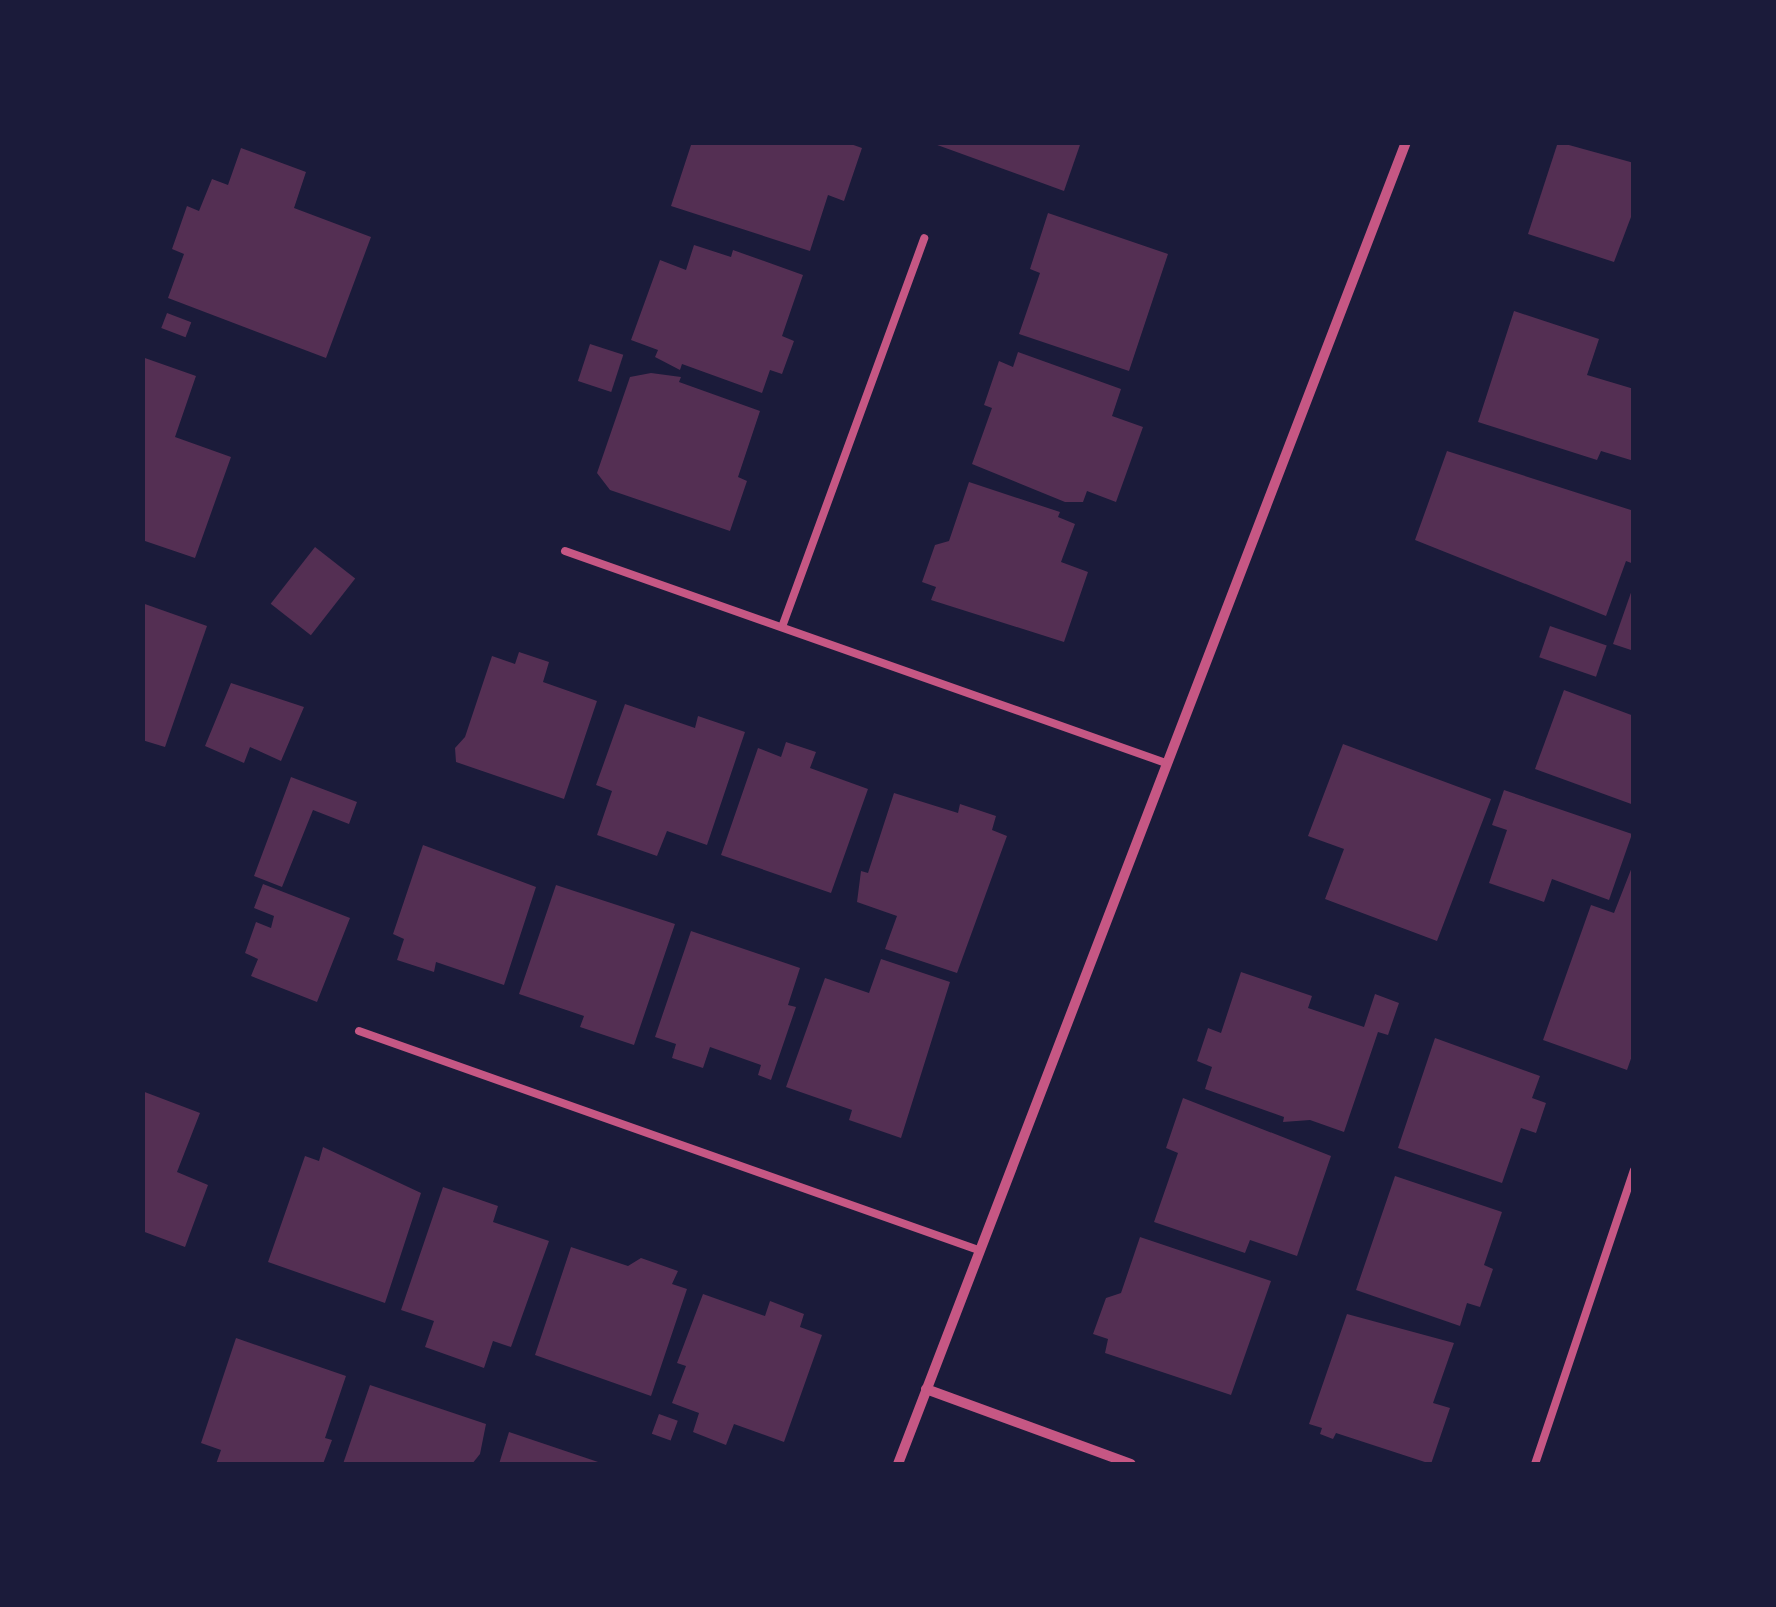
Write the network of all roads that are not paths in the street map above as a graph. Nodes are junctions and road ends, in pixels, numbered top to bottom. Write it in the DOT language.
graph roads {
  1 [pos="1406,142"];
  2 [pos="924,238"];
  3 [pos="564,551"];
  4 [pos="782,627"];
  5 [pos="1166,763"];
  6 [pos="358,1031"];
  7 [pos="1634,1170"];
  8 [pos="978,1250"];
  9 [pos="926,1389"];
  10 [pos="898,1464"];
  11 [pos="1131,1464"];
  12 [pos="1535,1464"];
  1 -- 5 [label="street"];
  2 -- 4 [label="lane"];
  3 -- 4 [label="lane"];
  4 -- 5 [label="lane"];
  5 -- 8 [label="street"];
  6 -- 8 [label="lane"];
  7 -- 12 [label="lane"];
  8 -- 9 [label="street"];
  9 -- 10 [label="street"];
  9 -- 11 [label="street"];
}
